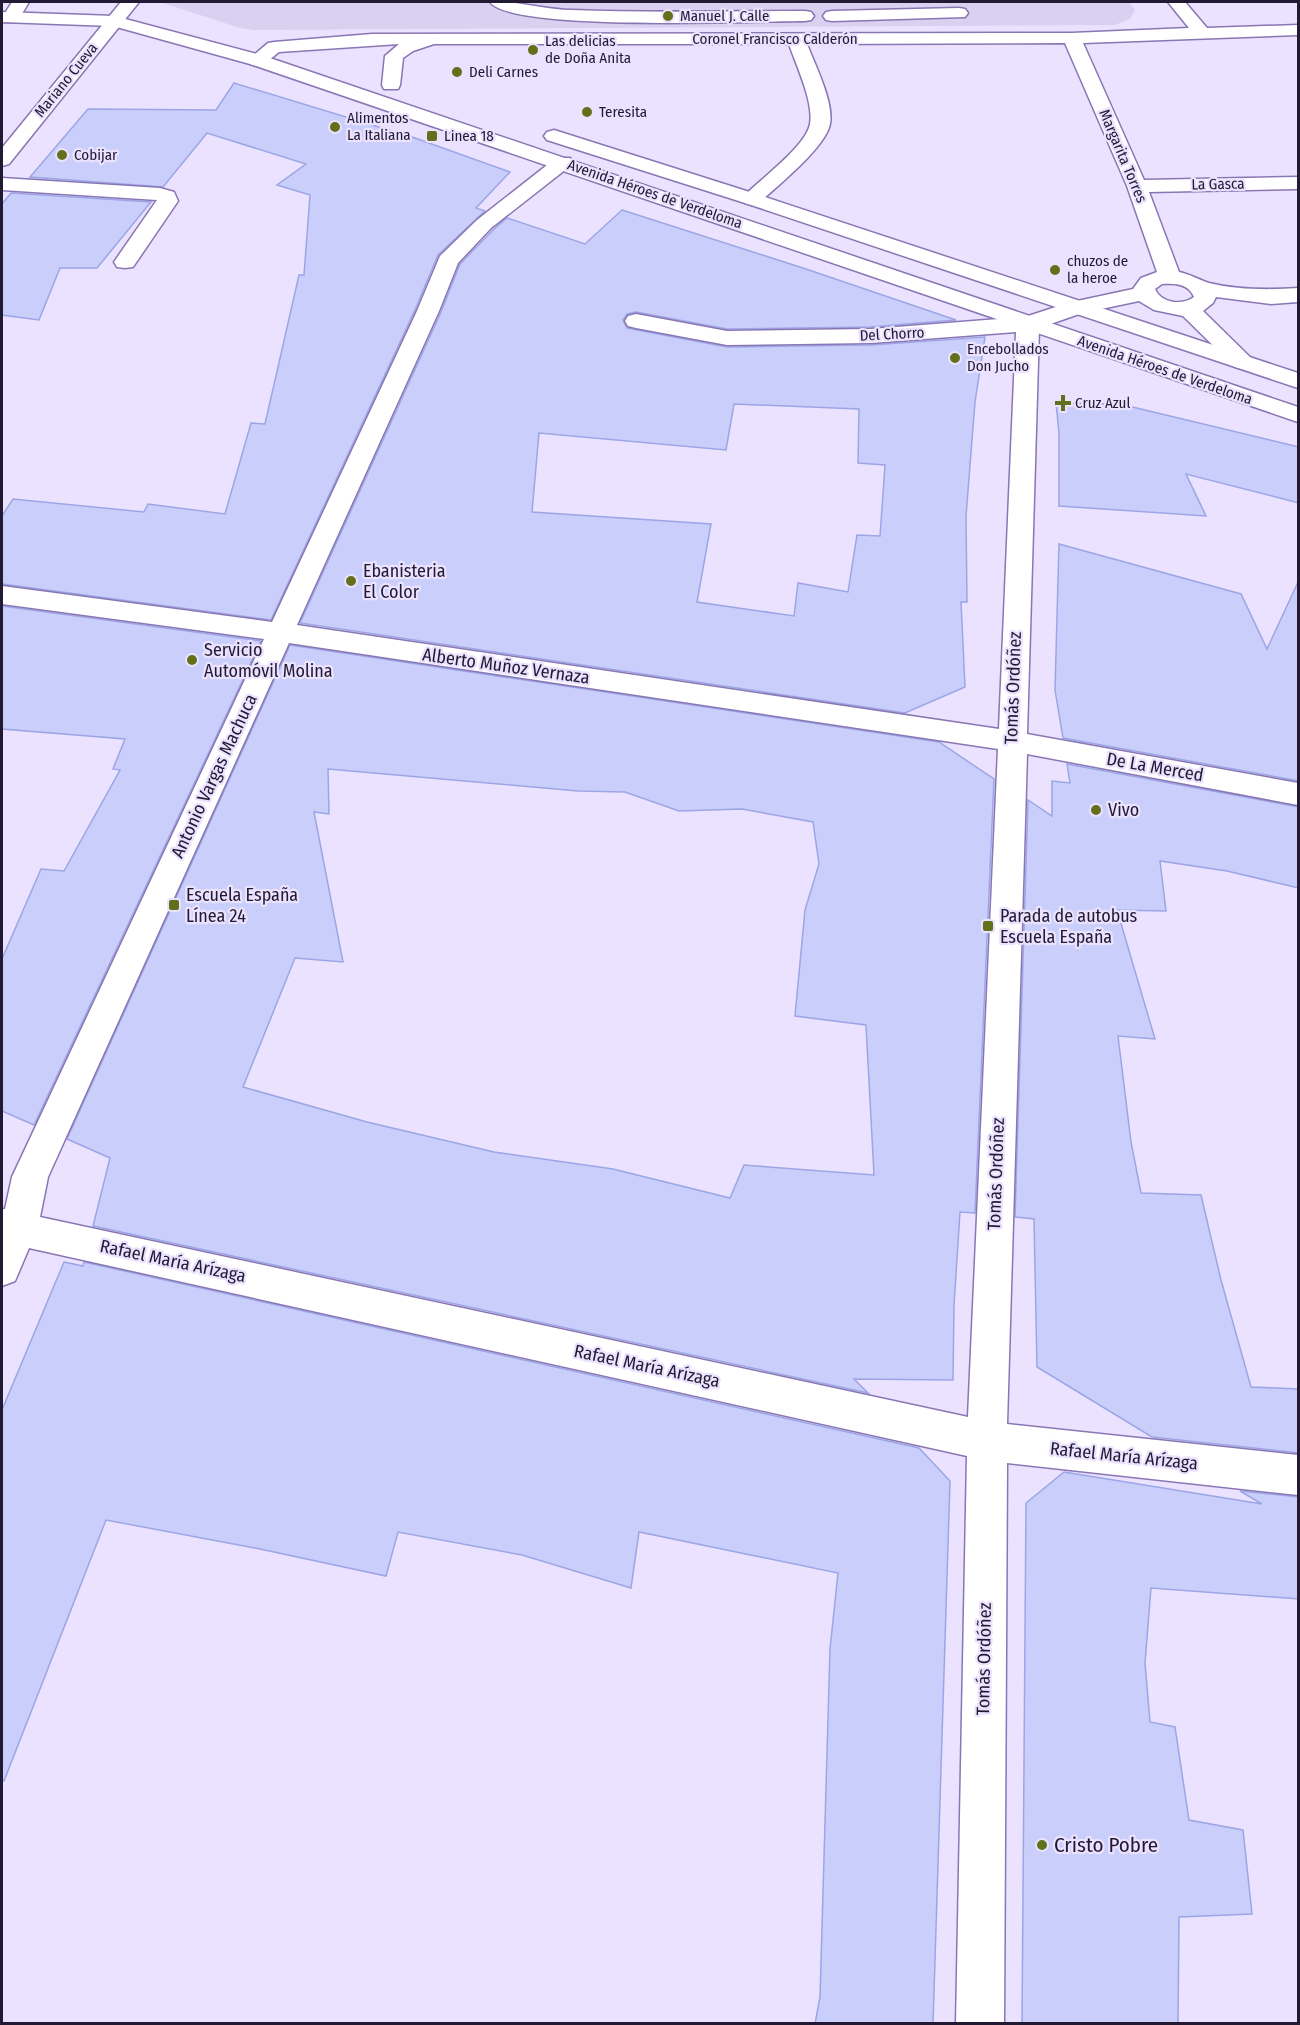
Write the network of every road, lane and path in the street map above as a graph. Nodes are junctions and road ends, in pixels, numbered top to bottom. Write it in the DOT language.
graph roads {
  1 [pos="56,2"];
  2 [pos="499,2"];
  3 [pos="1176,2"];
  4 [pos="129,3"];
  5 [pos="150,10"];
  6 [pos="11,12"];
  7 [pos="959,13"];
  8 [pos="832,16"];
  9 [pos="114,21"];
  10 [pos="1299,30"];
  11 [pos="1203,34"];
  12 [pos="1072,38"];
  13 [pos="434,39"];
  14 [pos="796,39"];
  15 [pos="832,39"];
  16 [pos="274,48"];
  17 [pos="254,50"];
  18 [pos="391,85"];
  19 [pos="414,92"];
  20 [pos="538,131"];
  21 [pos="2,160"];
  22 [pos="563,162"];
  23 [pos="1299,183"];
  24 [pos="2,184"];
  25 [pos="1137,186"];
  26 [pos="752,199"];
  27 [pos="125,262"];
  28 [pos="1170,277"];
  29 [pos="1200,288"];
  30 [pos="1145,293"];
  31 [pos="1299,295"];
  32 [pos="1076,308"];
  33 [pos="1189,309"];
  34 [pos="636,321"];
  35 [pos="1028,324"];
  36 [pos="1244,362"];
  37 [pos="1299,381"];
  38 [pos="1299,415"];
  39 [pos="2,595"];
  40 [pos="280,632"];
  41 [pos="1011,741"];
  42 [pos="1299,794"];
  43 [pos="10,1227"];
  44 [pos="2,1269"];
  45 [pos="987,1441"];
  46 [pos="1299,1475"];
  47 [pos="980,2024"];
  1 -- 4 [label="street"];
  2 -- 8 [label="street"];
  3 -- 11 [label="street"];
  4 -- 5 [label="street"];
  4 -- 9 [label="street, Mariano Cueva"];
  6 -- 9 [label="street, Avenida Héroes de Verdeloma"];
  7 -- 8 [label="street"];
  8 -- 15 [label="street"];
  9 -- 17 [label="street, Avenida Héroes de Verdeloma"];
  9 -- 21 [label="street, Mariano Cueva"];
  10 -- 11 [label="street, Coronel Francisco Calderón"];
  11 -- 12 [label="street, Coronel Francisco Calderón"];
  12 -- 15 [label="street, Coronel Francisco Calderón"];
  12 -- 25 [label="street, Margarita Torres"];
  13 -- 14 [label="street, Coronel Francisco Calderón"];
  13 -- 16 [label="street, Coronel Francisco Calderón"];
  13 -- 18 [label="street"];
  14 -- 15 [label="street, Coronel Francisco Calderón"];
  14 -- 26 [label="street"];
  16 -- 17 [label="street, Coronel Francisco Calderón"];
  16 -- 18 [label="street"];
  17 -- 22 [label="street, Avenida Héroes de Verdeloma"];
  18 -- 19 [label="street"];
  20 -- 26 [label="street, Avenida Héroes de Verdeloma"];
  22 -- 35 [label="street, Avenida Héroes de Verdeloma"];
  22 -- 40 [label="street, Antonio Vargas Machuca"];
  23 -- 25 [label="street, La Gasca"];
  24 -- 27 [label="street"];
  25 -- 28 [label="street, Margarita Torres"];
  26 -- 32 [label="street, Avenida Héroes de Verdeloma"];
  28 -- 29 [label="street"];
  28 -- 30 [label="street"];
  29 -- 31 [label="street"];
  29 -- 33 [label="street"];
  30 -- 32 [label="street, Del Chorro"];
  30 -- 33 [label="street"];
  32 -- 35 [label="street, Del Chorro"];
  32 -- 36 [label="street, Avenida Héroes de Verdeloma"];
  33 -- 36 [label="street"];
  34 -- 35 [label="street, Del Chorro"];
  35 -- 38 [label="street, Avenida Héroes de Verdeloma"];
  35 -- 41 [label="street, Tomás Ordóñez"];
  36 -- 37 [label="street, Avenida Héroes de Verdeloma"];
  39 -- 40 [label="street, Alberto Muñoz Vernaza"];
  40 -- 41 [label="street, Alberto Muñoz Vernaza"];
  40 -- 43 [label="street, Antonio Vargas Machuca"];
  41 -- 42 [label="street, De La Merced"];
  41 -- 45 [label="street, Tomás Ordóñez"];
  43 -- 44 [label="street, Antonio Vargas Machuca"];
  43 -- 45 [label="street, Rafael María Arízaga"];
  45 -- 46 [label="street, Rafael María Arízaga"];
  45 -- 47 [label="street, Tomás Ordóñez"];
}
